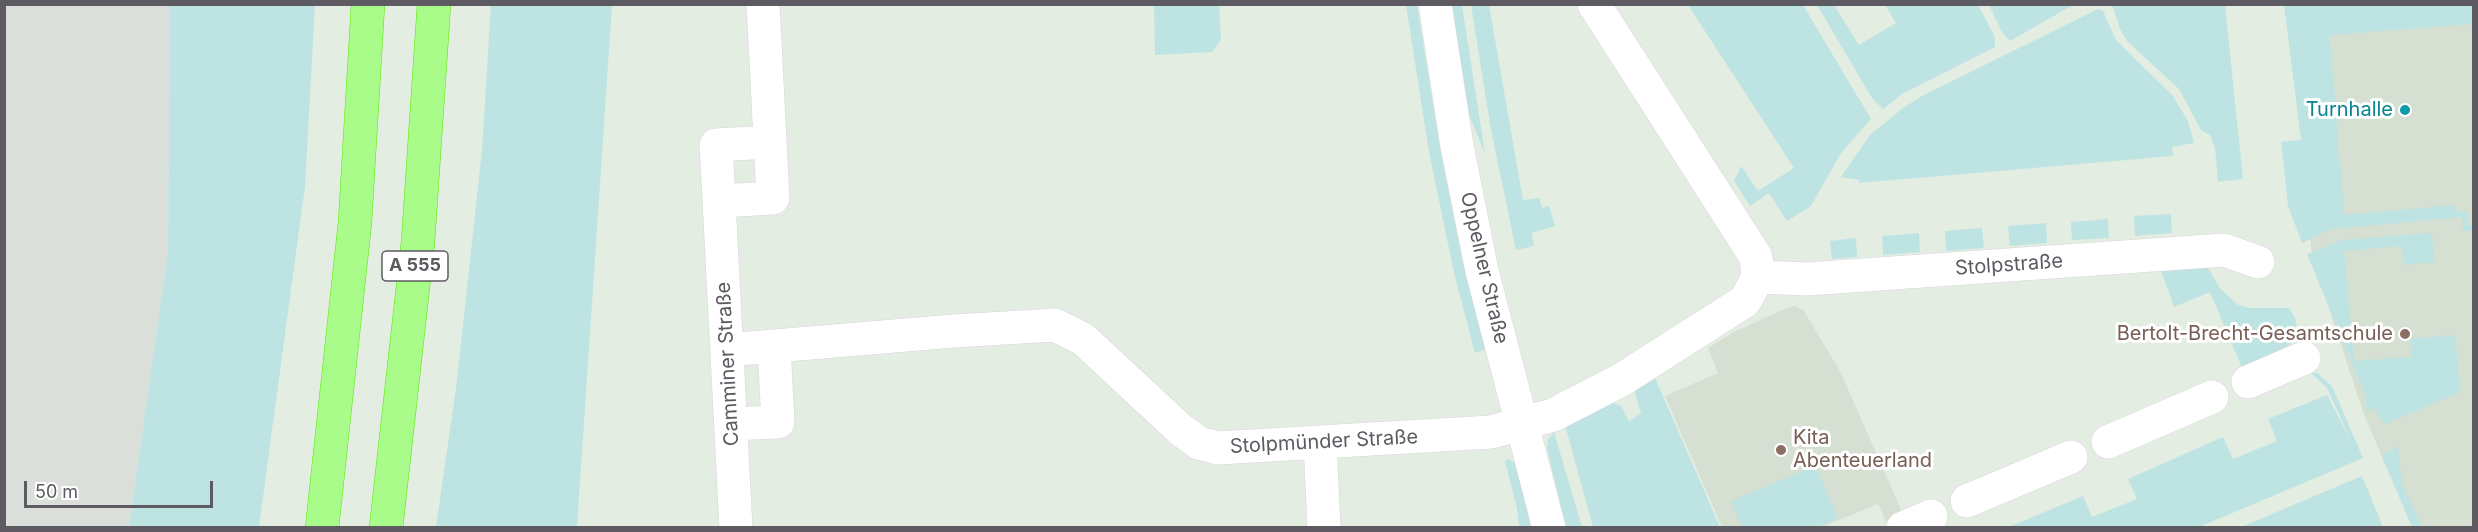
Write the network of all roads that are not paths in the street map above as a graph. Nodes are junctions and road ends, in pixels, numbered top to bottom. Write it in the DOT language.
graph roads {
  1 [pos="368,4"];
  2 [pos="434,4"];
  3 [pos="763,4"];
  4 [pos="1435,4"];
  5 [pos="1594,4"];
  6 [pos="770,142"];
  7 [pos="719,201"];
  8 [pos="2258,262"];
  9 [pos="1758,277"];
  10 [pos="774,347"];
  11 [pos="727,351"];
  12 [pos="2304,358"];
  13 [pos="2248,382"];
  14 [pos="2212,397"];
  15 [pos="1523,423"];
  16 [pos="731,424"];
  17 [pos="2108,442"];
  18 [pos="1320,443"];
  19 [pos="2071,457"];
  20 [pos="1967,501"];
  21 [pos="322,528"];
  22 [pos="386,528"];
  23 [pos="736,528"];
  24 [pos="1324,528"];
  25 [pos="1549,528"];
  1 -- 21 [label="highway"];
  2 -- 22 [label="highway, A 555"];
  3 -- 6 [label="street"];
  4 -- 15 [label="street, Oppelner Straße"];
  5 -- 9 [label="street"];
  6 -- 7 [label="street"];
  6 -- 7 [label="street, Camminer Straße"];
  7 -- 11 [label="street, Camminer Straße"];
  8 -- 9 [label="street, Stolpstraße"];
  9 -- 15 [label="street"];
  10 -- 11 [label="street, Stolpmünder Straße"];
  10 -- 16 [label="street"];
  10 -- 18 [label="street, Stolpmünder Straße"];
  11 -- 16 [label="street, Camminer Straße"];
  12 -- 13 [label="street"];
  14 -- 17 [label="street"];
  15 -- 18 [label="street, Stolpmünder Straße"];
  15 -- 25 [label="street, Oppelner Straße"];
  16 -- 23 [label="street, Camminer Straße"];
  18 -- 24 [label="street"];
  19 -- 20 [label="street"];
}
